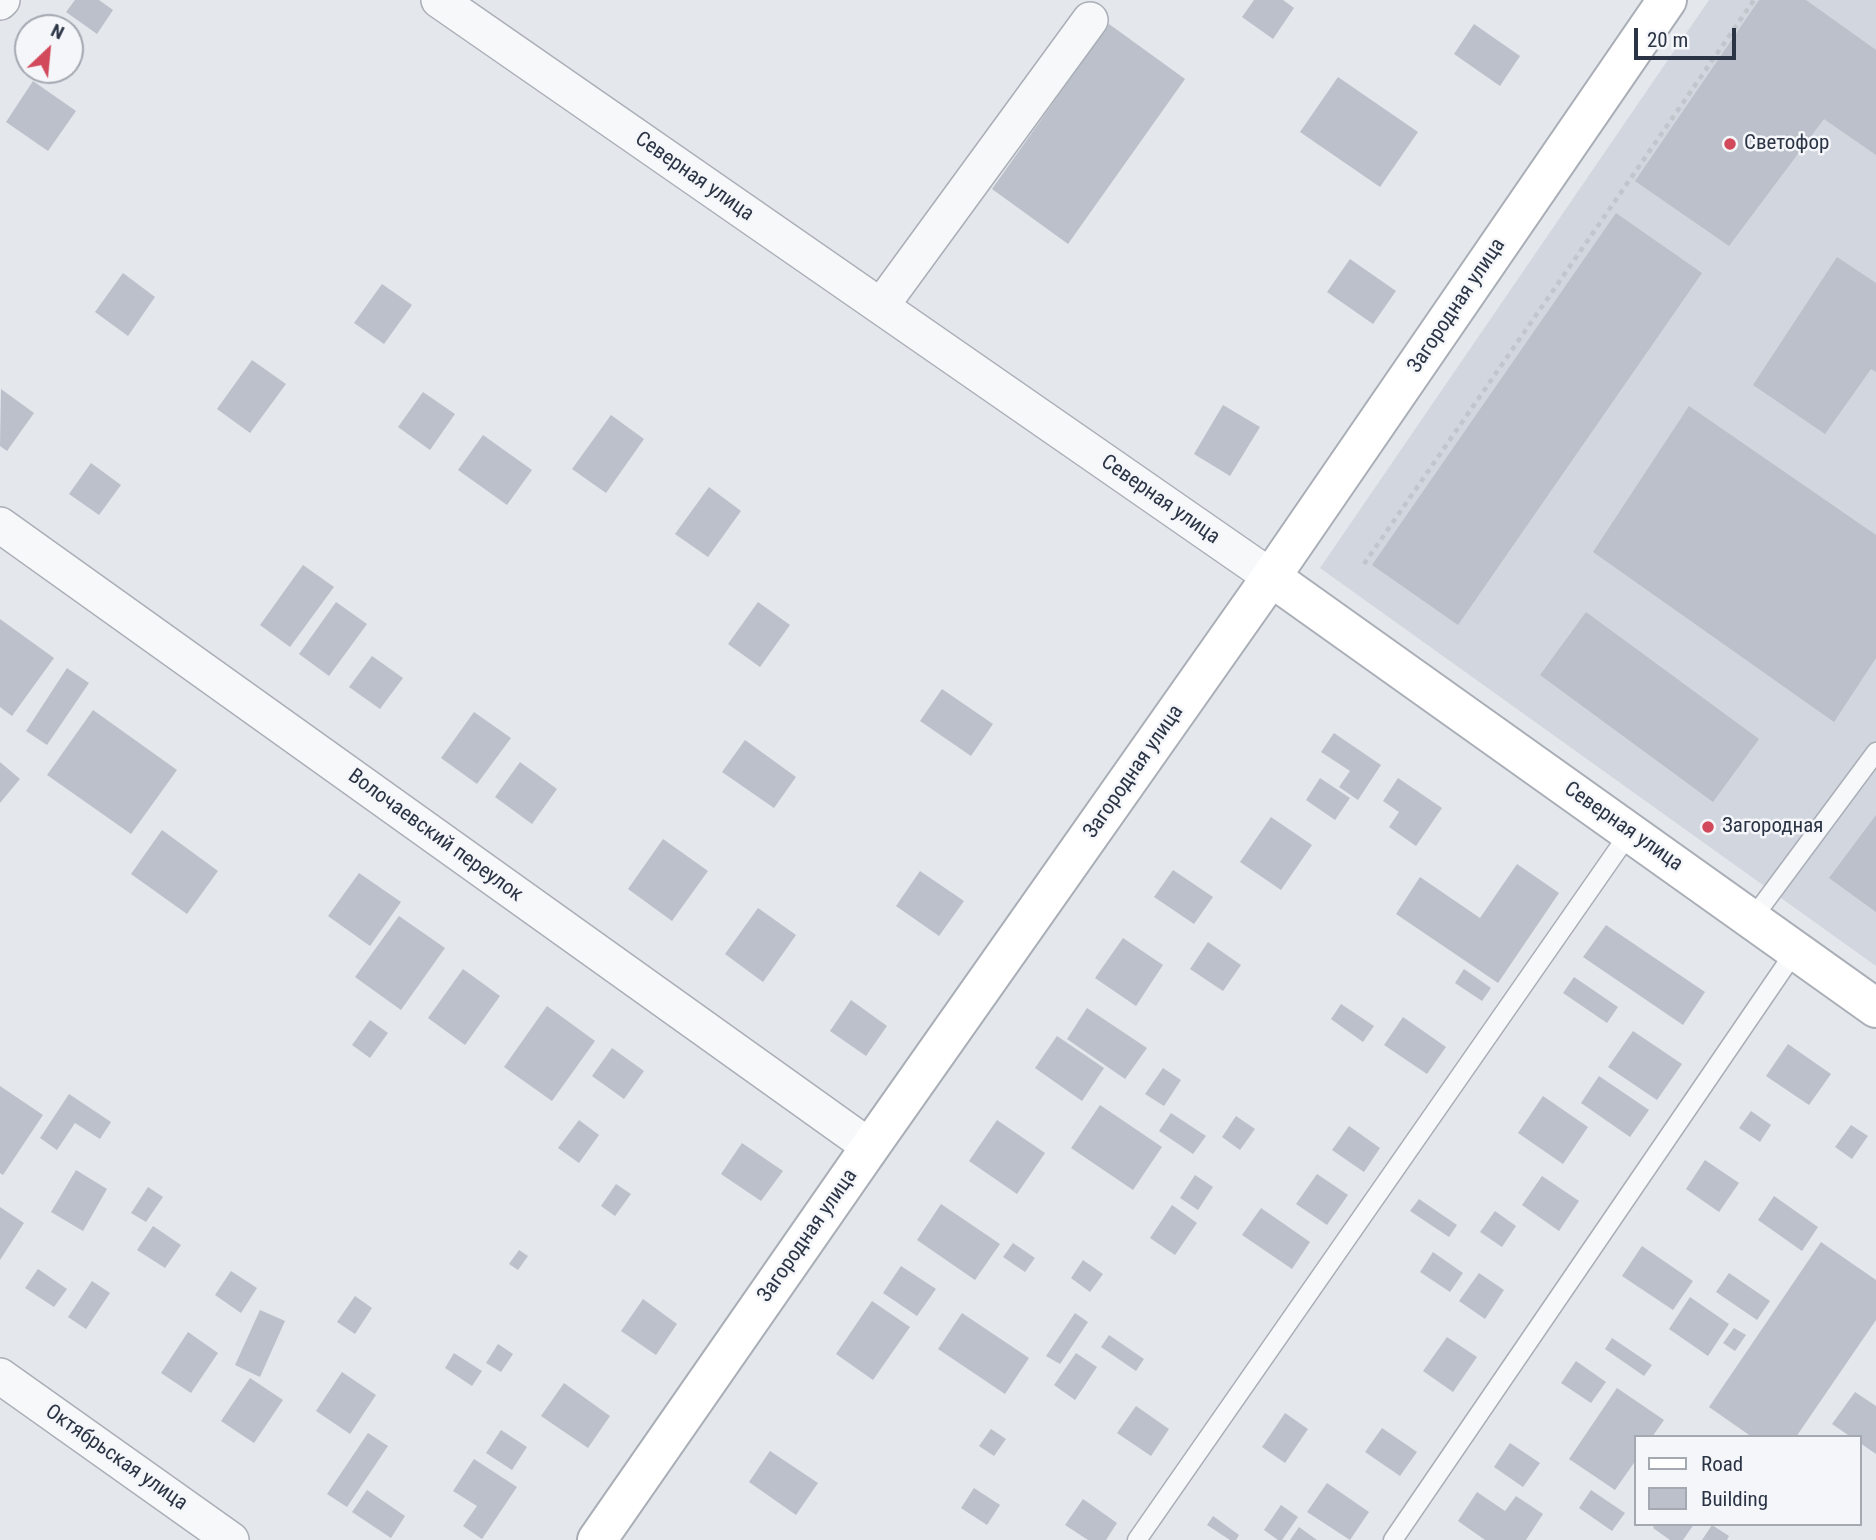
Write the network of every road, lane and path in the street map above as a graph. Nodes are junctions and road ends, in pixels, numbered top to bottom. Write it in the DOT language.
graph roads {
  1 [pos="439,0"];
  2 [pos="1667,0"];
  3 [pos="1754,0"];
  4 [pos="1090,20"];
  5 [pos="881,306"];
  6 [pos="0,525"];
  7 [pos="1364,564"];
  8 [pos="1271,577"];
  9 [pos="1876,752"];
  10 [pos="1630,832"];
  11 [pos="1752,919"];
  12 [pos="1796,950"];
  13 [pos="1876,1008"];
  14 [pos="870,1147"];
  15 [pos="0,1376"];
  16 [pos="231,1540"];
  17 [pos="597,1540"];
  18 [pos="1138,1540"];
  19 [pos="1393,1540"];
  1 -- 5 [label="street, Северная улица"];
  2 -- 8 [label="main road, Загородная улица"];
  3 -- 7 [label="path"];
  4 -- 5 [label="street"];
  5 -- 8 [label="street, Северная улица"];
  6 -- 14 [label="street, Волочаевский переулок"];
  8 -- 10 [label="main road, Северная улица"];
  8 -- 14 [label="main road, Загородная улица"];
  9 -- 11 [label="lane"];
  10 -- 11 [label="main road, Северная улица"];
  10 -- 18 [label="lane"];
  11 -- 12 [label="main road, Северная улица"];
  12 -- 13 [label="main road, Северная улица"];
  12 -- 19 [label="lane"];
  14 -- 17 [label="main road, Загородная улица"];
  15 -- 16 [label="street, Октябрьская улица"];
}
